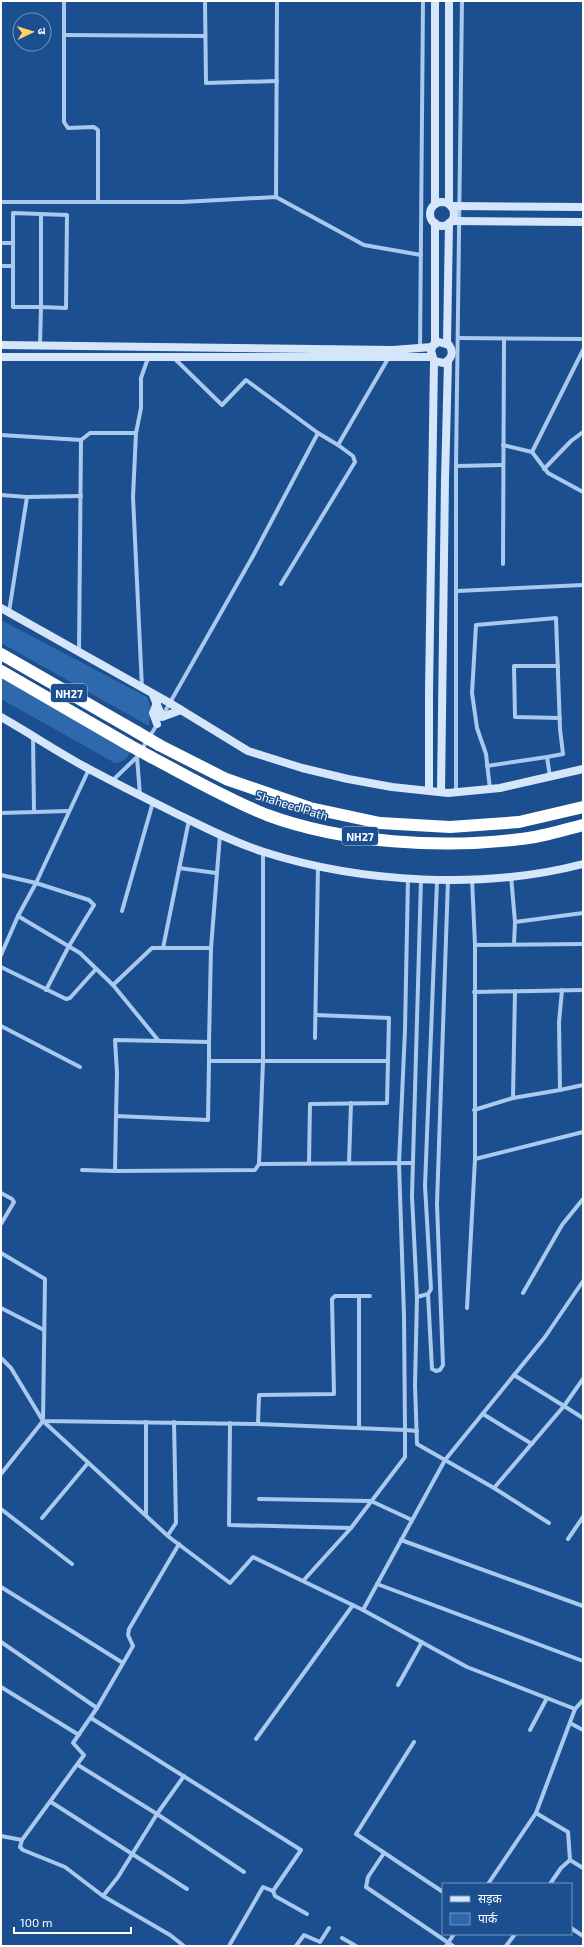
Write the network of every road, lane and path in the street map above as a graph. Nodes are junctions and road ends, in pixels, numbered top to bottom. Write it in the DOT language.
graph roads {
  1 [pos="64,1"];
  2 [pos="205,1"];
  3 [pos="277,1"];
  4 [pos="423,1"];
  5 [pos="435,1"];
  6 [pos="449,1"];
  7 [pos="462,1"];
  8 [pos="65,35"];
  9 [pos="205,36"];
  10 [pos="277,81"];
  11 [pos="276,196"];
  12 [pos="1,202"];
  13 [pos="98,202"];
  14 [pos="435,204"];
  15 [pos="450,205"];
  16 [pos="460,206"];
  17 [pos="583,207"];
  18 [pos="41,214"];
  19 [pos="454,222"];
  20 [pos="583,222"];
  21 [pos="435,223"];
  22 [pos="1,243"];
  23 [pos="13,243"];
  24 [pos="421,255"];
  25 [pos="1,266"];
  26 [pos="13,266"];
  27 [pos="41,308"];
  28 [pos="458,338"];
  29 [pos="504,339"];
  30 [pos="583,339"];
  31 [pos="447,343"];
  32 [pos="1,345"];
  33 [pos="434,345"];
  34 [pos="40,346"];
  35 [pos="420,348"];
  36 [pos="393,350"];
  37 [pos="583,350"];
  38 [pos="1,357"];
  39 [pos="148,358"];
  40 [pos="174,358"];
  41 [pos="388,358"];
  42 [pos="420,358"];
  43 [pos="433,359"];
  44 [pos="448,361"];
  45 [pos="583,432"];
  46 [pos="136,433"];
  47 [pos="318,433"];
  48 [pos="1,435"];
  49 [pos="81,440"];
  50 [pos="338,445"];
  51 [pos="503,445"];
  52 [pos="532,452"];
  53 [pos="503,465"];
  54 [pos="456,466"];
  55 [pos="544,470"];
  56 [pos="583,492"];
  57 [pos="1,495"];
  58 [pos="81,496"];
  59 [pos="27,497"];
  60 [pos="503,564"];
  61 [pos="281,584"];
  62 [pos="583,585"];
  63 [pos="457,591"];
  64 [pos="5,610"];
  65 [pos="79,652"];
  66 [pos="1,654"];
  67 [pos="558,666"];
  68 [pos="1,671"];
  69 [pos="142,689"];
  70 [pos="153,695"];
  71 [pos="168,702"];
  72 [pos="181,710"];
  73 [pos="1,717"];
  74 [pos="560,718"];
  75 [pos="160,720"];
  76 [pos="33,736"];
  77 [pos="137,757"];
  78 [pos="547,757"];
  79 [pos="487,766"];
  80 [pos="89,769"];
  81 [pos="583,769"];
  82 [pos="550,777"];
  83 [pos="112,781"];
  84 [pos="490,789"];
  85 [pos="430,791"];
  86 [pos="441,792"];
  87 [pos="456,792"];
  88 [pos="140,796"];
  89 [pos="153,802"];
  90 [pos="583,807"];
  91 [pos="69,811"];
  92 [pos="34,812"];
  93 [pos="1,813"];
  94 [pos="189,820"];
  95 [pos="583,825"];
  96 [pos="220,835"];
  97 [pos="263,852"];
  98 [pos="583,864"];
  99 [pos="318,866"];
  100 [pos="179,868"];
  101 [pos="216,873"];
  102 [pos="1,875"];
  103 [pos="511,876"];
  104 [pos="408,878"];
  105 [pos="421,879"];
  106 [pos="472,879"];
  107 [pos="448,880"];
  108 [pos="437,881"];
  109 [pos="36,883"];
  110 [pos="122,911"];
  111 [pos="583,913"];
  112 [pos="18,916"];
  113 [pos="515,922"];
  114 [pos="514,944"];
  115 [pos="583,944"];
  116 [pos="475,945"];
  117 [pos="69,946"];
  118 [pos="163,948"];
  119 [pos="211,948"];
  120 [pos="1,954"];
  121 [pos="1,967"];
  122 [pos="96,969"];
  123 [pos="113,985"];
  124 [pos="46,990"];
  125 [pos="562,990"];
  126 [pos="583,990"];
  127 [pos="515,991"];
  128 [pos="474,992"];
  129 [pos="316,1015"];
  130 [pos="1,1026"];
  131 [pos="316,1038"];
  132 [pos="158,1040"];
  133 [pos="209,1042"];
  134 [pos="209,1061"];
  135 [pos="262,1061"];
  136 [pos="388,1061"];
  137 [pos="80,1067"];
  138 [pos="583,1085"];
  139 [pos="560,1090"];
  140 [pos="513,1098"];
  141 [pos="351,1103"];
  142 [pos="474,1110"];
  143 [pos="116,1116"];
  144 [pos="583,1132"];
  145 [pos="475,1159"];
  146 [pos="309,1163"];
  147 [pos="349,1163"];
  148 [pos="399,1163"];
  149 [pos="412,1163"];
  150 [pos="259,1164"];
  151 [pos="82,1170"];
  152 [pos="115,1171"];
  153 [pos="1,1193"];
  154 [pos="583,1199"];
  155 [pos="1,1224"];
  156 [pos="1,1253"];
  157 [pos="583,1281"];
  158 [pos="523,1293"];
  159 [pos="428,1294"];
  160 [pos="359,1296"];
  161 [pos="370,1296"];
  162 [pos="417,1297"];
  163 [pos="1,1308"];
  164 [pos="467,1308"];
  165 [pos="44,1330"];
  166 [pos="1,1358"];
  167 [pos="514,1375"];
  168 [pos="583,1379"];
  169 [pos="564,1406"];
  170 [pos="483,1414"];
  171 [pos="583,1418"];
  172 [pos="43,1421"];
  173 [pos="146,1422"];
  174 [pos="174,1422"];
  175 [pos="230,1423"];
  176 [pos="258,1424"];
  177 [pos="360,1428"];
  178 [pos="405,1430"];
  179 [pos="417,1431"];
  180 [pos="532,1444"];
  181 [pos="445,1460"];
  182 [pos="88,1463"];
  183 [pos="1,1474"];
  184 [pos="494,1488"];
  185 [pos="259,1499"];
  186 [pos="371,1501"];
  187 [pos="1,1509"];
  188 [pos="146,1515"];
  189 [pos="583,1517"];
  190 [pos="42,1518"];
  191 [pos="412,1520"];
  192 [pos="548,1523"];
  193 [pos="351,1528"];
  194 [pos="168,1535"];
  195 [pos="568,1539"];
  196 [pos="401,1540"];
  197 [pos="179,1544"];
  198 [pos="72,1564"];
  199 [pos="303,1580"];
  200 [pos="377,1584"];
  201 [pos="1,1587"];
  202 [pos="354,1605"];
  203 [pos="583,1606"];
  204 [pos="363,1610"];
  205 [pos="1,1642"];
  206 [pos="422,1642"];
  207 [pos="583,1660"];
  208 [pos="123,1663"];
  209 [pos="398,1685"];
  210 [pos="1,1687"];
  211 [pos="547,1698"];
  212 [pos="583,1700"];
  213 [pos="97,1708"];
  214 [pos="575,1709"];
  215 [pos="91,1718"];
  216 [pos="570,1723"];
  217 [pos="530,1730"];
  218 [pos="583,1730"];
  219 [pos="78,1735"];
  220 [pos="256,1739"];
  221 [pos="414,1742"];
  222 [pos="78,1765"];
  223 [pos="184,1776"];
  224 [pos="52,1802"];
  225 [pos="536,1813"];
  226 [pos="157,1814"];
  227 [pos="1,1836"];
  228 [pos="22,1840"];
  229 [pos="384,1853"];
  230 [pos="133,1854"];
  231 [pos="570,1860"];
  232 [pos="583,1868"];
  233 [pos="244,1872"];
  234 [pos="489,1883"];
  235 [pos="551,1883"];
  236 [pos="187,1888"];
  237 [pos="273,1891"];
  238 [pos="442,1891"];
  239 [pos="103,1896"];
  240 [pos="306,1914"];
  241 [pos="329,1928"];
  242 [pos="572,1929"];
  243 [pos="453,1935"];
  244 [pos="514,1935"];
  245 [pos="583,1936"];
  246 [pos="342,1938"];
  247 [pos="447,1944"];
  248 [pos="184,1946"];
  249 [pos="229,1946"];
  250 [pos="296,1946"];
  251 [pos="356,1946"];
  252 [pos="453,1946"];
  253 [pos="506,1946"];
  1 -- 8 [label="street"];
  2 -- 9 [label="street"];
  3 -- 10 [label="street"];
  4 -- 24 [label="street"];
  5 -- 14 [label="street"];
  6 -- 15 [label="street"];
  7 -- 16 [label="street"];
  8 -- 9 [label="street"];
  8 -- 13 [label="street"];
  9 -- 10 [label="street"];
  10 -- 11 [label="street"];
  11 -- 13 [label="street"];
  11 -- 24 [label="street"];
  12 -- 13 [label="street"];
  14 -- 15 [label="street"];
  14 -- 21 [label="street"];
  15 -- 16 [label="street"];
  15 -- 19 [label="street"];
  16 -- 17 [label="street"];
  16 -- 19 [label="street"];
  18 -- 23 [label="street"];
  18 -- 27 [label="street"];
  18 -- 27 [label="street"];
  19 -- 20 [label="street"];
  19 -- 21 [label="street"];
  19 -- 28 [label="street"];
  19 -- 31 [label="street"];
  21 -- 33 [label="street"];
  22 -- 23 [label="street"];
  23 -- 26 [label="street"];
  24 -- 35 [label="street"];
  25 -- 26 [label="street"];
  26 -- 27 [label="street"];
  27 -- 34 [label="street"];
  28 -- 29 [label="street"];
  28 -- 54 [label="street"];
  29 -- 30 [label="street"];
  29 -- 51 [label="street"];
  31 -- 33 [label="street"];
  31 -- 44 [label="street"];
  32 -- 34 [label="street"];
  33 -- 35 [label="street"];
  33 -- 43 [label="street"];
  34 -- 36 [label="street"];
  35 -- 36 [label="street"];
  35 -- 42 [label="street"];
  36 -- 41 [label="street"];
  37 -- 52 [label="street"];
  38 -- 39 [label="street"];
  39 -- 40 [label="street"];
  39 -- 46 [label="street"];
  40 -- 41 [label="street"];
  40 -- 47 [label="street"];
  41 -- 42 [label="street"];
  41 -- 50 [label="street"];
  42 -- 43 [label="street"];
  43 -- 44 [label="street"];
  43 -- 85 [label="street"];
  44 -- 86 [label="street"];
  45 -- 55 [label="street"];
  46 -- 49 [label="street"];
  46 -- 69 [label="street"];
  47 -- 50 [label="street"];
  47 -- 71 [label="street"];
  48 -- 49 [label="street"];
  49 -- 58 [label="street"];
  50 -- 61 [label="street"];
  51 -- 52 [label="street"];
  51 -- 53 [label="street"];
  52 -- 55 [label="street"];
  53 -- 54 [label="street"];
  53 -- 60 [label="street"];
  54 -- 63 [label="street"];
  55 -- 56 [label="street"];
  57 -- 59 [label="street"];
  58 -- 59 [label="street"];
  58 -- 65 [label="street"];
  59 -- 64 [label="street"];
  62 -- 63 [label="street"];
  63 -- 87 [label="street"];
  64 -- 65 [label="street"];
  65 -- 69 [label="street"];
  66 -- 90 [label="highway, Shaheed Path / NH27, bridge"];
  67 -- 74 [label="street"];
  67 -- 74 [label="street"];
  67 -- 79 [label="street"];
  68 -- 95 [label="highway, Shaheed Path / NH27, bridge"];
  69 -- 70 [label="street"];
  70 -- 71 [label="street"];
  70 -- 75 [label="street"];
  71 -- 72 [label="street"];
  71 -- 75 [label="street"];
  72 -- 75 [label="street"];
  72 -- 85 [label="street"];
  73 -- 76 [label="street"];
  74 -- 78 [label="street"];
  75 -- 77 [label="street"];
  76 -- 80 [label="street"];
  76 -- 92 [label="street"];
  77 -- 83 [label="street"];
  77 -- 88 [label="street"];
  78 -- 79 [label="street"];
  78 -- 82 [label="street"];
  79 -- 84 [label="street"];
  80 -- 83 [label="street"];
  80 -- 91 [label="street"];
  81 -- 82 [label="street"];
  82 -- 84 [label="street"];
  83 -- 88 [label="street"];
  84 -- 87 [label="street"];
  85 -- 86 [label="street"];
  86 -- 87 [label="street"];
  88 -- 89 [label="street"];
  89 -- 94 [label="street"];
  89 -- 110 [label="street"];
  91 -- 92 [label="street"];
  91 -- 109 [label="street"];
  92 -- 93 [label="street"];
  94 -- 96 [label="street"];
  94 -- 100 [label="street"];
  96 -- 97 [label="street"];
  96 -- 101 [label="street"];
  97 -- 99 [label="street"];
  97 -- 135 [label="street"];
  98 -- 103 [label="street"];
  99 -- 104 [label="street"];
  99 -- 129 [label="street"];
  100 -- 101 [label="street"];
  100 -- 118 [label="street"];
  101 -- 119 [label="street"];
  102 -- 109 [label="street"];
  103 -- 106 [label="street"];
  103 -- 113 [label="street"];
  104 -- 105 [label="street"];
  104 -- 148 [label="street"];
  105 -- 108 [label="street"];
  105 -- 149 [label="street"];
  106 -- 107 [label="street"];
  106 -- 116 [label="street"];
  107 -- 108 [label="street"];
  107 -- 159 [label="street"];
  108 -- 159 [label="street"];
  109 -- 112 [label="street"];
  109 -- 117 [label="street"];
  111 -- 113 [label="street"];
  112 -- 117 [label="street"];
  112 -- 120 [label="street"];
  113 -- 114 [label="street"];
  114 -- 115 [label="street"];
  114 -- 116 [label="street"];
  116 -- 128 [label="street"];
  117 -- 122 [label="street"];
  117 -- 124 [label="street"];
  118 -- 119 [label="street"];
  118 -- 123 [label="street"];
  119 -- 133 [label="street"];
  121 -- 124 [label="street"];
  122 -- 123 [label="street"];
  122 -- 124 [label="street"];
  123 -- 132 [label="street"];
  125 -- 126 [label="street"];
  125 -- 127 [label="street"];
  125 -- 139 [label="street"];
  127 -- 128 [label="street"];
  127 -- 140 [label="street"];
  128 -- 142 [label="street"];
  129 -- 131 [label="street"];
  129 -- 136 [label="street"];
  130 -- 137 [label="street"];
  132 -- 133 [label="street"];
  132 -- 143 [label="street"];
  133 -- 134 [label="street"];
  134 -- 135 [label="street"];
  134 -- 143 [label="street"];
  135 -- 136 [label="street"];
  135 -- 150 [label="street"];
  136 -- 141 [label="street"];
  138 -- 139 [label="street"];
  139 -- 140 [label="street"];
  140 -- 142 [label="street"];
  141 -- 146 [label="street"];
  141 -- 147 [label="street"];
  142 -- 145 [label="street"];
  143 -- 152 [label="street"];
  144 -- 145 [label="street"];
  145 -- 164 [label="street"];
  146 -- 147 [label="street"];
  146 -- 150 [label="street"];
  147 -- 148 [label="street"];
  148 -- 149 [label="street"];
  148 -- 178 [label="street"];
  149 -- 162 [label="street"];
  150 -- 152 [label="street"];
  151 -- 152 [label="street"];
  153 -- 155 [label="street"];
  154 -- 158 [label="street"];
  156 -- 165 [label="street"];
  157 -- 167 [label="street"];
  159 -- 162 [label="street"];
  160 -- 161 [label="street"];
  160 -- 176 [label="street"];
  160 -- 177 [label="street"];
  162 -- 179 [label="street"];
  163 -- 165 [label="street"];
  165 -- 172 [label="street"];
  166 -- 172 [label="street"];
  167 -- 169 [label="street"];
  167 -- 170 [label="street"];
  168 -- 169 [label="street"];
  169 -- 171 [label="street"];
  169 -- 180 [label="street"];
  170 -- 180 [label="street"];
  170 -- 181 [label="street"];
  172 -- 173 [label="street"];
  172 -- 182 [label="street"];
  172 -- 183 [label="street"];
  173 -- 174 [label="street"];
  173 -- 188 [label="street"];
  174 -- 175 [label="street"];
  174 -- 194 [label="street"];
  175 -- 176 [label="street"];
  175 -- 193 [label="street"];
  176 -- 177 [label="street"];
  177 -- 178 [label="street"];
  178 -- 179 [label="street"];
  178 -- 186 [label="street"];
  179 -- 181 [label="street"];
  180 -- 184 [label="street"];
  181 -- 184 [label="street"];
  181 -- 191 [label="street"];
  182 -- 188 [label="street"];
  182 -- 190 [label="street"];
  184 -- 192 [label="street"];
  185 -- 186 [label="street"];
  186 -- 191 [label="street"];
  186 -- 193 [label="street"];
  187 -- 198 [label="street"];
  188 -- 194 [label="street"];
  189 -- 195 [label="street"];
  191 -- 196 [label="street"];
  193 -- 199 [label="street"];
  194 -- 197 [label="street"];
  196 -- 200 [label="street"];
  196 -- 203 [label="street"];
  197 -- 199 [label="street"];
  197 -- 208 [label="street"];
  199 -- 202 [label="street"];
  200 -- 204 [label="street"];
  200 -- 207 [label="street"];
  201 -- 208 [label="street"];
  202 -- 204 [label="street"];
  202 -- 220 [label="street"];
  204 -- 206 [label="street"];
  205 -- 213 [label="street"];
  206 -- 209 [label="street"];
  206 -- 211 [label="street"];
  208 -- 213 [label="street"];
  210 -- 219 [label="street"];
  211 -- 214 [label="street"];
  211 -- 217 [label="street"];
  212 -- 214 [label="street"];
  213 -- 215 [label="street"];
  214 -- 216 [label="street"];
  215 -- 219 [label="street"];
  215 -- 223 [label="street"];
  216 -- 218 [label="street"];
  216 -- 225 [label="street"];
  219 -- 222 [label="street"];
  221 -- 229 [label="street"];
  222 -- 224 [label="street"];
  222 -- 226 [label="street"];
  223 -- 226 [label="street"];
  223 -- 237 [label="street"];
  224 -- 228 [label="street"];
  224 -- 230 [label="street"];
  225 -- 231 [label="street"];
  225 -- 234 [label="street"];
  226 -- 230 [label="street"];
  226 -- 233 [label="street"];
  227 -- 228 [label="street"];
  228 -- 239 [label="street"];
  229 -- 238 [label="street"];
  229 -- 247 [label="street"];
  230 -- 236 [label="street"];
  230 -- 239 [label="street"];
  231 -- 232 [label="street"];
  231 -- 235 [label="street"];
  237 -- 240 [label="street"];
  237 -- 249 [label="street"];
  239 -- 248 [label="street"];
  241 -- 250 [label="street"];
  242 -- 245 [label="street"];
  243 -- 247 [label="street"];
  244 -- 253 [label="street"];
  246 -- 251 [label="street"];
  247 -- 252 [label="street"];
}
